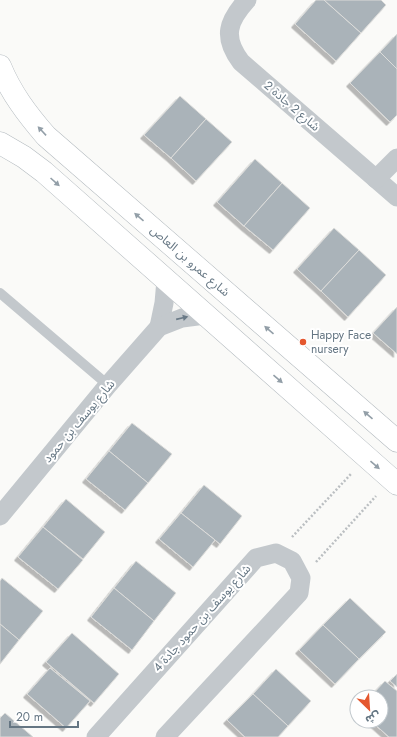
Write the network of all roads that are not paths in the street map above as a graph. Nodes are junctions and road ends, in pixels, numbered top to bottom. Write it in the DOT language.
graph roads {
  1 [pos="247,0"];
  2 [pos="0,66"];
  3 [pos="0,143"];
  4 [pos="397,158"];
  5 [pos="376,179"];
  6 [pos="397,197"];
  7 [pos="166,280"];
  8 [pos="0,293"];
  9 [pos="205,315"];
  10 [pos="159,327"];
  11 [pos="108,385"];
  12 [pos="397,441"];
  13 [pos="395,482"];
  14 [pos="0,516"];
  15 [pos="96,737"];
  16 [pos="165,737"];
  1 -- 5 [label="street, شارع 2 جادة 2"];
  12 -- 2 [label="main road, شارع عمرو بن العاص, one-way"];
  3 -- 7 [label="main road, one-way"];
  4 -- 5 [label="street"];
  5 -- 6 [label="street, شارع 2 جادة 2"];
  7 -- 9 [label="main road"];
  7 -- 10 [label="street, شارع يوسف بن حمود"];
  8 -- 11 [label="lane"];
  10 -- 9 [label="street, شارع يوسف بن حمود, one-way"];
  9 -- 13 [label="main road, one-way"];
  10 -- 11 [label="street, شارع يوسف بن حمود"];
  11 -- 14 [label="street, شارع يوسف بن حمود"];
  15 -- 16 [label="street, شارع يوسف بن حمود جادة 4"];
}
